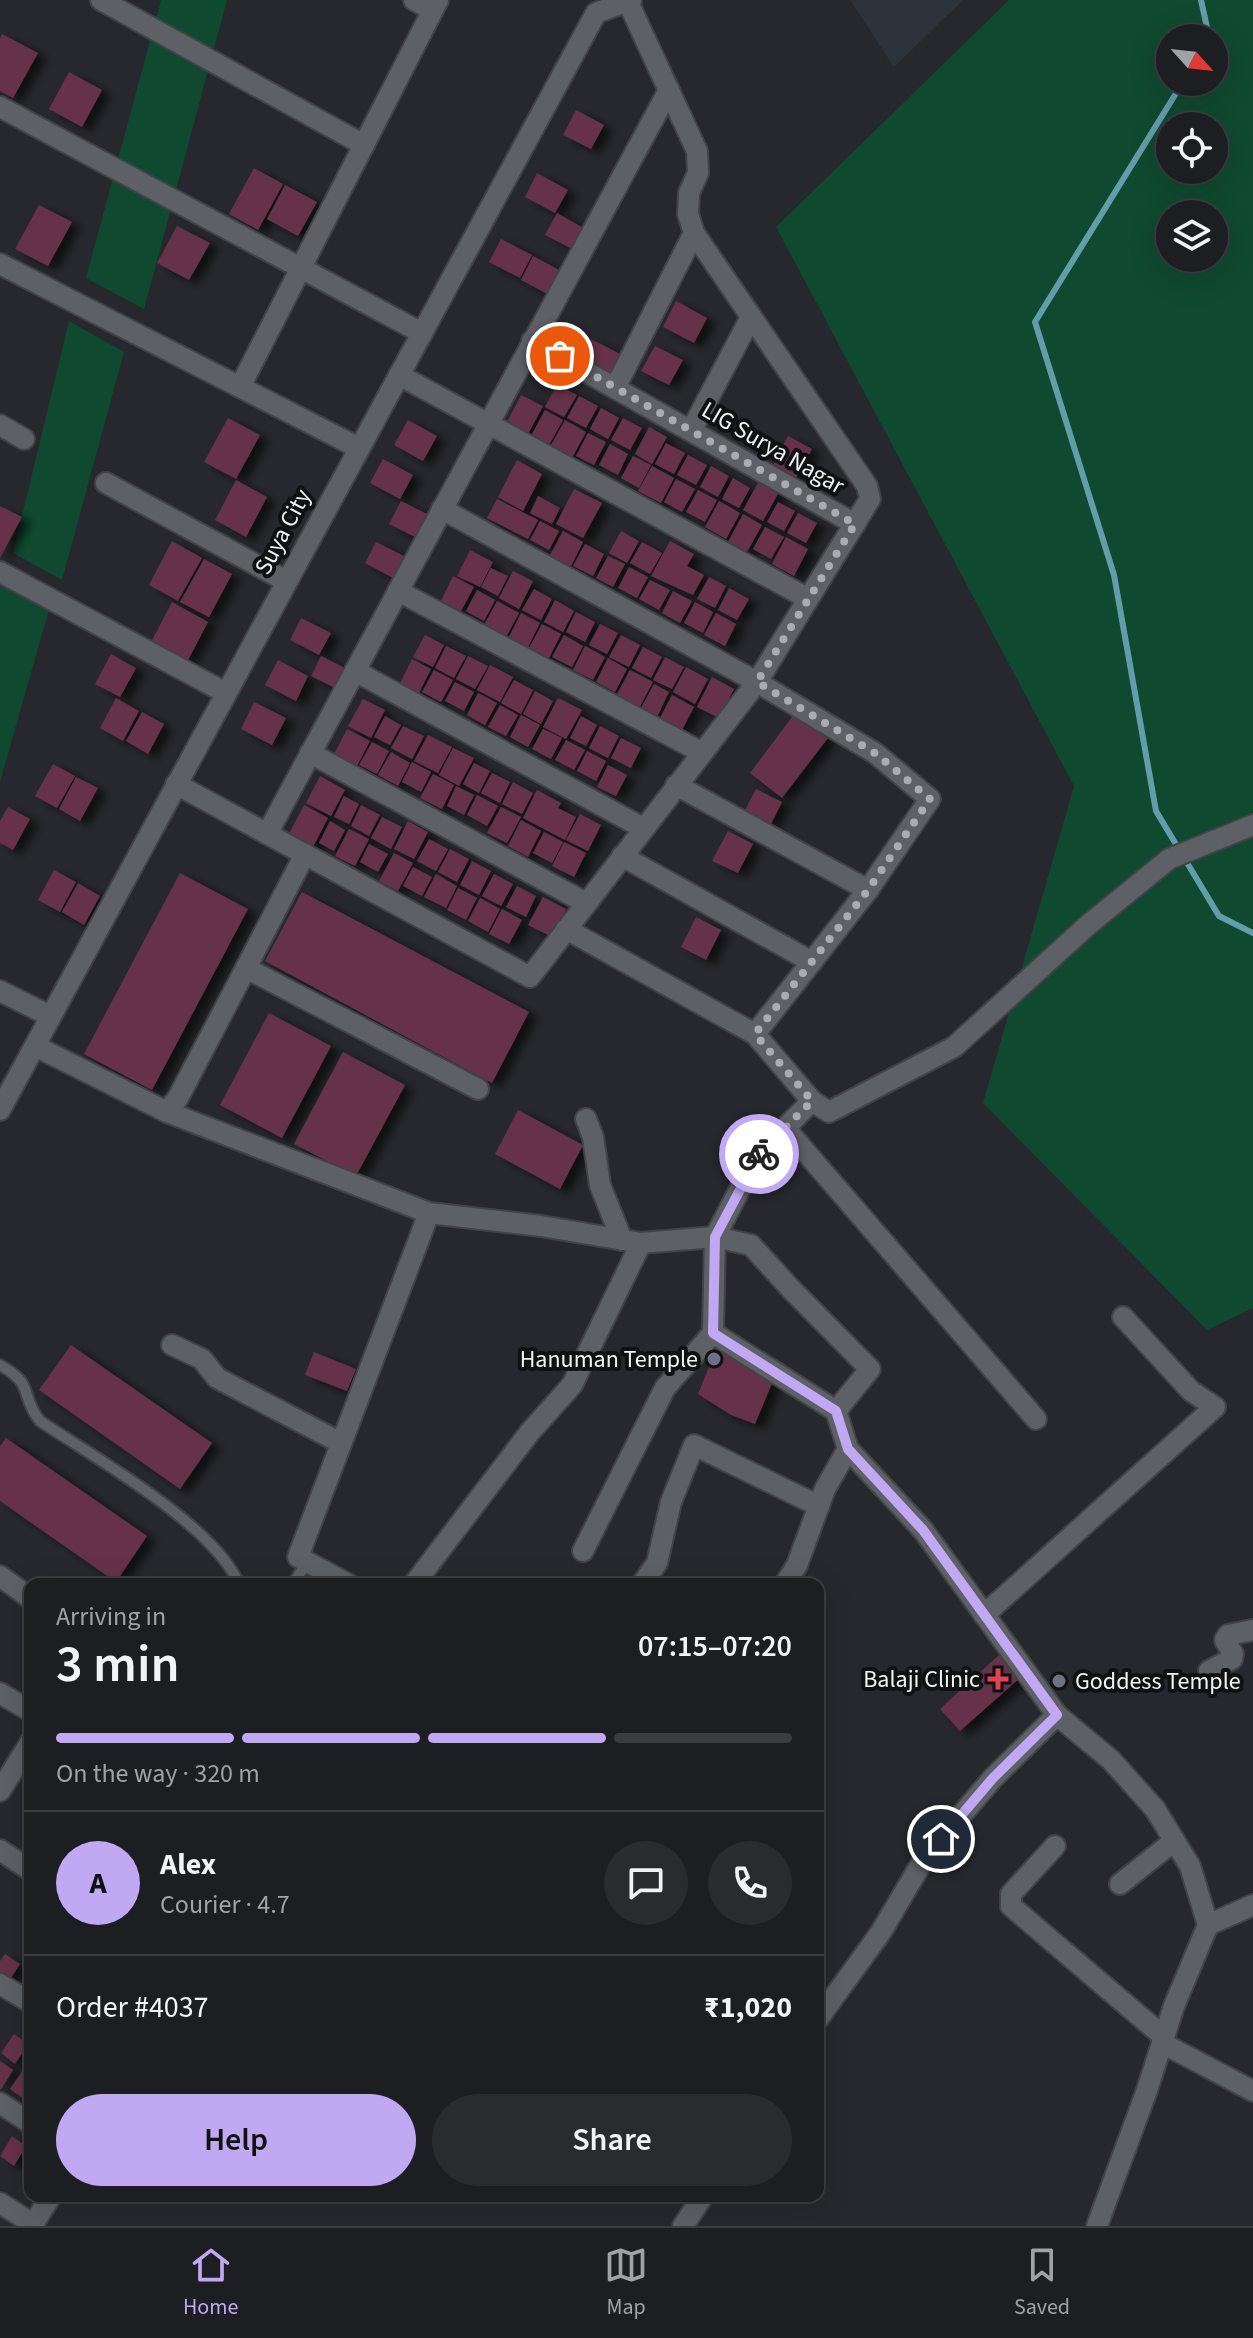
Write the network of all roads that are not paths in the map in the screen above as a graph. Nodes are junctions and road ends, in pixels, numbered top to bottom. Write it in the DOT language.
graph roads {
  1 [pos="101,0"];
  2 [pos="630,1"];
  3 [pos="428,3"];
  4 [pos="592,6"];
  5 [pos="669,90"];
  6 [pos="0,107"];
  7 [pos="364,145"];
  8 [pos="694,233"];
  9 [pos="0,264"];
  10 [pos="300,269"];
  11 [pos="751,317"];
  12 [pos="422,333"];
  13 [pos="532,341"];
  14 [pos="399,375"];
  15 [pos="240,387"];
  16 [pos="615,388"];
  17 [pos="488,423"];
  18 [pos="0,425"];
  19 [pos="691,431"];
  20 [pos="24,439"];
  21 [pos="359,448"];
  22 [pos="106,483"];
  23 [pos="442,509"];
  24 [pos="855,524"];
  25 [pos="0,572"];
  26 [pos="286,581"];
  27 [pos="398,591"];
  28 [pos="807,598"];
  29 [pos="355,671"];
  30 [pos="757,682"];
  31 [pos="226,693"];
  32 [pos="701,752"];
  33 [pos="310,753"];
  34 [pos="176,784"];
  35 [pos="676,785"];
  36 [pos="1253,825"];
  37 [pos="643,828"];
  38 [pos="267,834"];
  39 [pos="305,854"];
  40 [pos="622,856"];
  41 [pos="868,890"];
  42 [pos="586,903"];
  43 [pos="566,929"];
  44 [pos="812,962"];
  45 [pos="246,968"];
  46 [pos="0,991"];
  47 [pos="50,1016"];
  48 [pos="755,1034"];
  49 [pos="35,1046"];
  50 [pos="478,1089"];
  51 [pos="812,1101"];
  52 [pos="0,1110"];
  53 [pos="167,1112"];
  54 [pos="586,1119"];
  55 [pos="785,1128"];
  56 [pos="429,1213"];
  57 [pos="715,1237"];
  58 [pos="631,1241"];
  59 [pos="1123,1317"];
  60 [pos="713,1333"];
  61 [pos="172,1345"];
  62 [pos="0,1365"];
  63 [pos="836,1411"];
  64 [pos="1036,1419"];
  65 [pos="341,1443"];
  66 [pos="848,1449"];
  67 [pos="819,1506"];
  68 [pos="583,1551"];
  69 [pos="307,1562"];
  70 [pos="0,1576"];
  71 [pos="236,1578"];
  72 [pos="297,1578"];
  73 [pos="337,1578"];
  74 [pos="419,1578"];
  75 [pos="646,1578"];
  76 [pos="789,1578"];
  77 [pos="24,1594"];
  78 [pos="984,1615"];
  79 [pos="1253,1630"];
  80 [pos="1209,1671"];
  81 [pos="0,1693"];
  82 [pos="24,1707"];
  83 [pos="1057,1715"];
  84 [pos="24,1753"];
  85 [pos="0,1791"];
  86 [pos="1174,1841"];
  87 [pos="1055,1846"];
  88 [pos="0,1850"];
  89 [pos="24,1863"];
  90 [pos="1120,1884"];
  91 [pos="1253,1905"];
  92 [pos="1208,1925"];
  93 [pos="0,1984"];
  94 [pos="24,1998"];
  95 [pos="824,2011"];
  96 [pos="1163,2040"];
  97 [pos="1253,2091"];
  98 [pos="0,2103"];
  99 [pos="24,2119"];
  100 [pos="47,2202"];
  101 [pos="699,2202"];
  102 [pos="2,2206"];
  103 [pos="33,2225"];
  104 [pos="683,2226"];
  105 [pos="1097,2226"];
  1 -- 7 [label="street"];
  2 -- 4 [label="street, Suya City"];
  2 -- 5 [label="street"];
  3 -- 7 [label="street"];
  4 -- 12 [label="street, Suya City"];
  5 -- 8 [label="street"];
  5 -- 13 [label="street"];
  6 -- 10 [label="street"];
  7 -- 10 [label="street"];
  8 -- 11 [label="street"];
  8 -- 16 [label="street"];
  9 -- 15 [label="street"];
  10 -- 12 [label="street"];
  10 -- 15 [label="street"];
  11 -- 19 [label="street"];
  11 -- 24 [label="street"];
  12 -- 14 [label="street, Suya City"];
  13 -- 16 [label="street, LIG Surya Nagar"];
  13 -- 17 [label="street"];
  14 -- 17 [label="street"];
  14 -- 21 [label="street, Suya City"];
  15 -- 21 [label="street"];
  16 -- 19 [label="street, LIG Surya Nagar"];
  17 -- 23 [label="street"];
  17 -- 28 [label="street"];
  18 -- 20 [label="street"];
  19 -- 24 [label="street, LIG Surya Nagar"];
  21 -- 26 [label="street, Suya City"];
  22 -- 26 [label="street"];
  23 -- 27 [label="street"];
  23 -- 30 [label="street"];
  24 -- 28 [label="street, LIG Surya Nagar"];
  25 -- 31 [label="street"];
  26 -- 31 [label="street, Suya City"];
  27 -- 29 [label="street"];
  27 -- 32 [label="street"];
  28 -- 30 [label="street, LIG Surya Nagar"];
  29 -- 33 [label="street"];
  29 -- 37 [label="street"];
  30 -- 32 [label="street, LIG Surya Nagar"];
  30 -- 41 [label="street"];
  31 -- 34 [label="street, Suya City"];
  32 -- 35 [label="street, LIG Surya Nagar"];
  33 -- 38 [label="street"];
  33 -- 42 [label="street"];
  34 -- 38 [label="street, LIG Surya Nagar"];
  34 -- 47 [label="street, Suya City"];
  35 -- 37 [label="street, LIG Surya Nagar"];
  35 -- 41 [label="street"];
  36 -- 51 [label="street"];
  37 -- 40 [label="street, LIG Surya Nagar"];
  38 -- 39 [label="street, LIG Surya Nagar"];
  39 -- 43 [label="street, LIG Surya Nagar"];
  39 -- 45 [label="street"];
  40 -- 42 [label="street, LIG Surya Nagar"];
  40 -- 44 [label="street"];
  41 -- 44 [label="street"];
  42 -- 43 [label="street, LIG Surya Nagar"];
  43 -- 48 [label="street"];
  44 -- 48 [label="street"];
  45 -- 50 [label="street"];
  45 -- 53 [label="street"];
  46 -- 47 [label="street"];
  47 -- 49 [label="street, Suya City"];
  48 -- 51 [label="street"];
  49 -- 52 [label="street, Suya City"];
  49 -- 53 [label="street"];
  51 -- 55 [label="street"];
  53 -- 56 [label="street"];
  54 -- 58 [label="street"];
  55 -- 57 [label="street"];
  55 -- 64 [label="street"];
  56 -- 58 [label="street"];
  56 -- 65 [label="street"];
  57 -- 58 [label="street"];
  57 -- 60 [label="street"];
  57 -- 63 [label="street"];
  58 -- 74 [label="street"];
  59 -- 78 [label="street"];
  60 -- 63 [label="street"];
  60 -- 68 [label="street"];
  61 -- 65 [label="street"];
  62 -- 71 [label="lane"];
  63 -- 66 [label="street"];
  65 -- 69 [label="street"];
  66 -- 67 [label="street"];
  66 -- 78 [label="street"];
  67 -- 75 [label="street"];
  67 -- 76 [label="street"];
  69 -- 72 [label="lane"];
  69 -- 73 [label="street"];
  70 -- 77 [label="street"];
  78 -- 83 [label="street"];
  79 -- 80 [label="street"];
  81 -- 82 [label="street"];
  83 -- 86 [label="street"];
  83 -- 95 [label="street"];
  84 -- 85 [label="street"];
  86 -- 90 [label="street"];
  86 -- 92 [label="street"];
  87 -- 96 [label="street"];
  88 -- 89 [label="street"];
  91 -- 92 [label="street"];
  92 -- 96 [label="street"];
  93 -- 94 [label="street"];
  96 -- 97 [label="street"];
  96 -- 105 [label="street"];
  98 -- 99 [label="street"];
  100 -- 103 [label="street"];
  101 -- 104 [label="street"];
  102 -- 103 [label="street"];
}
